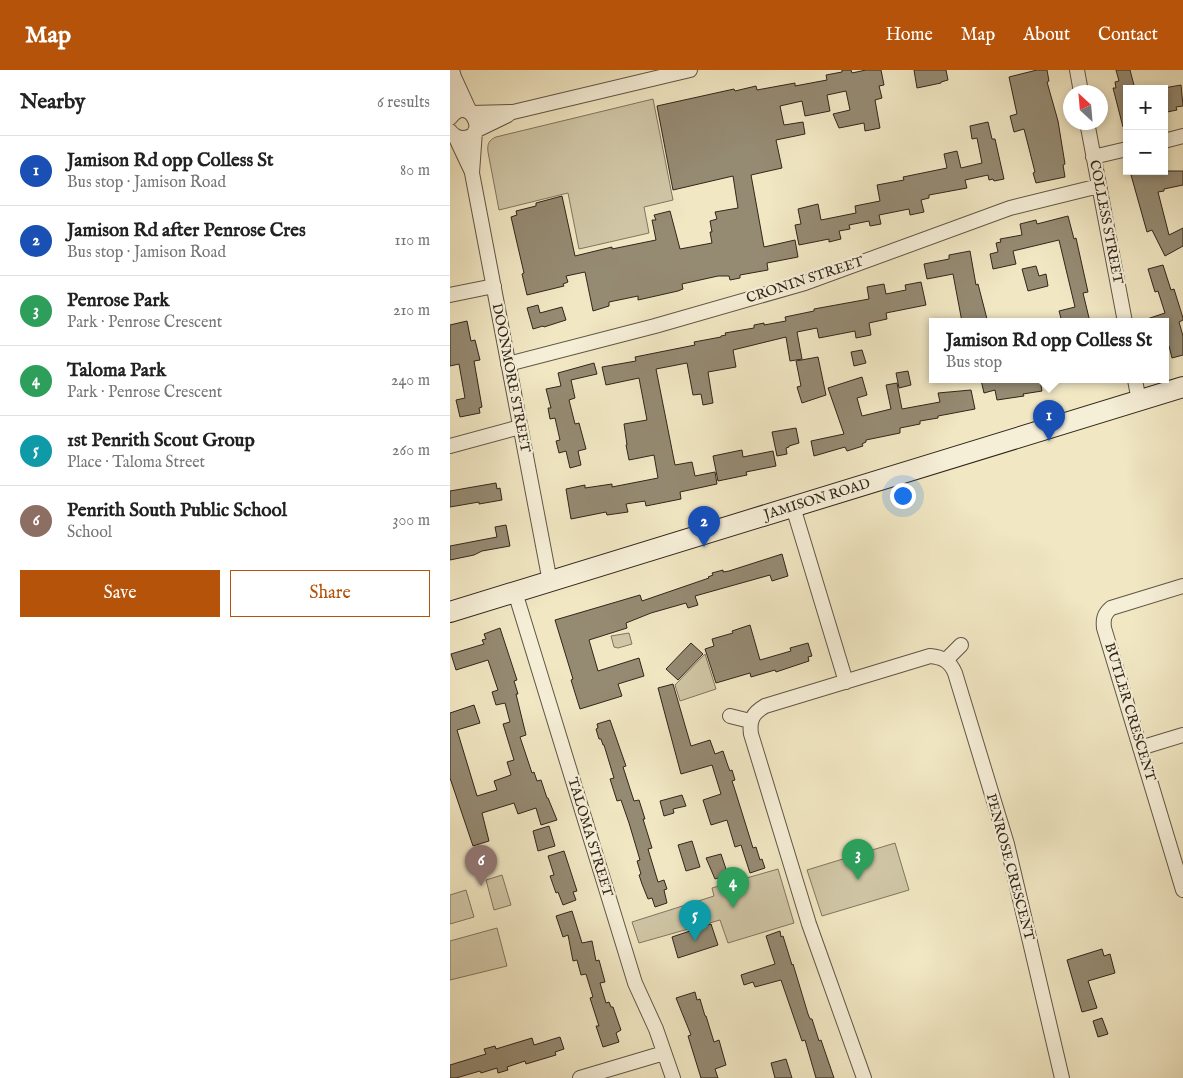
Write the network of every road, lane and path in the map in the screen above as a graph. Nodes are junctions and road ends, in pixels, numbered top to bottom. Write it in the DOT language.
graph roads {
  1 [pos="690,70"];
  2 [pos="1077,70"];
  3 [pos="453,73"];
  4 [pos="1080,85"];
  5 [pos="513,112"];
  6 [pos="471,113"];
  7 [pos="450,117"];
  8 [pos="1088,130"];
  9 [pos="475,131"];
  10 [pos="453,135"];
  11 [pos="1183,136"];
  12 [pos="1168,140"];
  13 [pos="1123,151"];
  14 [pos="1093,157"];
  15 [pos="472,173"];
  16 [pos="1099,186"];
  17 [pos="494,286"];
  18 [pos="450,295"];
  19 [pos="1123,318"];
  20 [pos="508,364"];
  21 [pos="1136,383"];
  22 [pos="1183,387"];
  23 [pos="1140,400"];
  24 [pos="520,427"];
  25 [pos="450,446"];
  26 [pos="793,508"];
  27 [pos="550,582"];
  28 [pos="1183,586"];
  29 [pos="516,592"];
  30 [pos="450,612"];
  31 [pos="961,645"];
  32 [pos="946,660"];
  33 [pos="846,682"];
  34 [pos="730,716"];
  35 [pos="750,721"];
  36 [pos="1183,735"];
  37 [pos="1140,748"];
  38 [pos="1183,890"];
  39 [pos="664,1053"];
  40 [pos="580,1078"];
  41 [pos="672,1078"];
  42 [pos="864,1078"];
  43 [pos="1062,1078"];
  1 -- 5 [label="street"];
  2 -- 4 [label="street"];
  3 -- 6 [label="street"];
  3 -- 7 [label="street"];
  5 -- 6 [label="street"];
  5 -- 9 [label="street"];
  6 -- 7 [label="street"];
  6 -- 9 [label="street, DOONMORE STREET"];
  8 -- 14 [label="street, COLLESS STREET"];
  9 -- 10 [label="street"];
  9 -- 15 [label="street, DOONMORE STREET"];
  10 -- 15 [label="street, DOONMORE STREET"];
  11 -- 12 [label="street"];
  13 -- 14 [label="street"];
  14 -- 16 [label="street, COLLESS STREET"];
  15 -- 17 [label="street, DOONMORE STREET"];
  16 -- 19 [label="street, COLLESS STREET"];
  16 -- 20 [label="street, CRONIN STREET"];
  17 -- 18 [label="street"];
  17 -- 20 [label="street, DOONMORE STREET"];
  20 -- 24 [label="street, DOONMORE STREET"];
  21 -- 23 [label="street"];
  22 -- 23 [label="main road, JAMISON ROAD"];
  23 -- 26 [label="main road, JAMISON ROAD"];
  24 -- 25 [label="street"];
  24 -- 27 [label="street, DOONMORE STREET"];
  26 -- 27 [label="main road, JAMISON ROAD"];
  26 -- 33 [label="street"];
  27 -- 29 [label="main road, JAMISON ROAD"];
  28 -- 37 [label="street, BUTLER CRESCENT"];
  29 -- 30 [label="main road, JAMISON ROAD"];
  29 -- 39 [label="street, TALOMA STREET"];
  31 -- 32 [label="street"];
  32 -- 33 [label="street"];
  32 -- 43 [label="street, PENROSE CRESCENT"];
  33 -- 35 [label="street"];
  34 -- 35 [label="street"];
  35 -- 42 [label="street"];
  36 -- 37 [label="street"];
  37 -- 38 [label="street, BUTLER CRESCENT"];
  39 -- 40 [label="street"];
  39 -- 41 [label="street, TALOMA STREET"];
}
